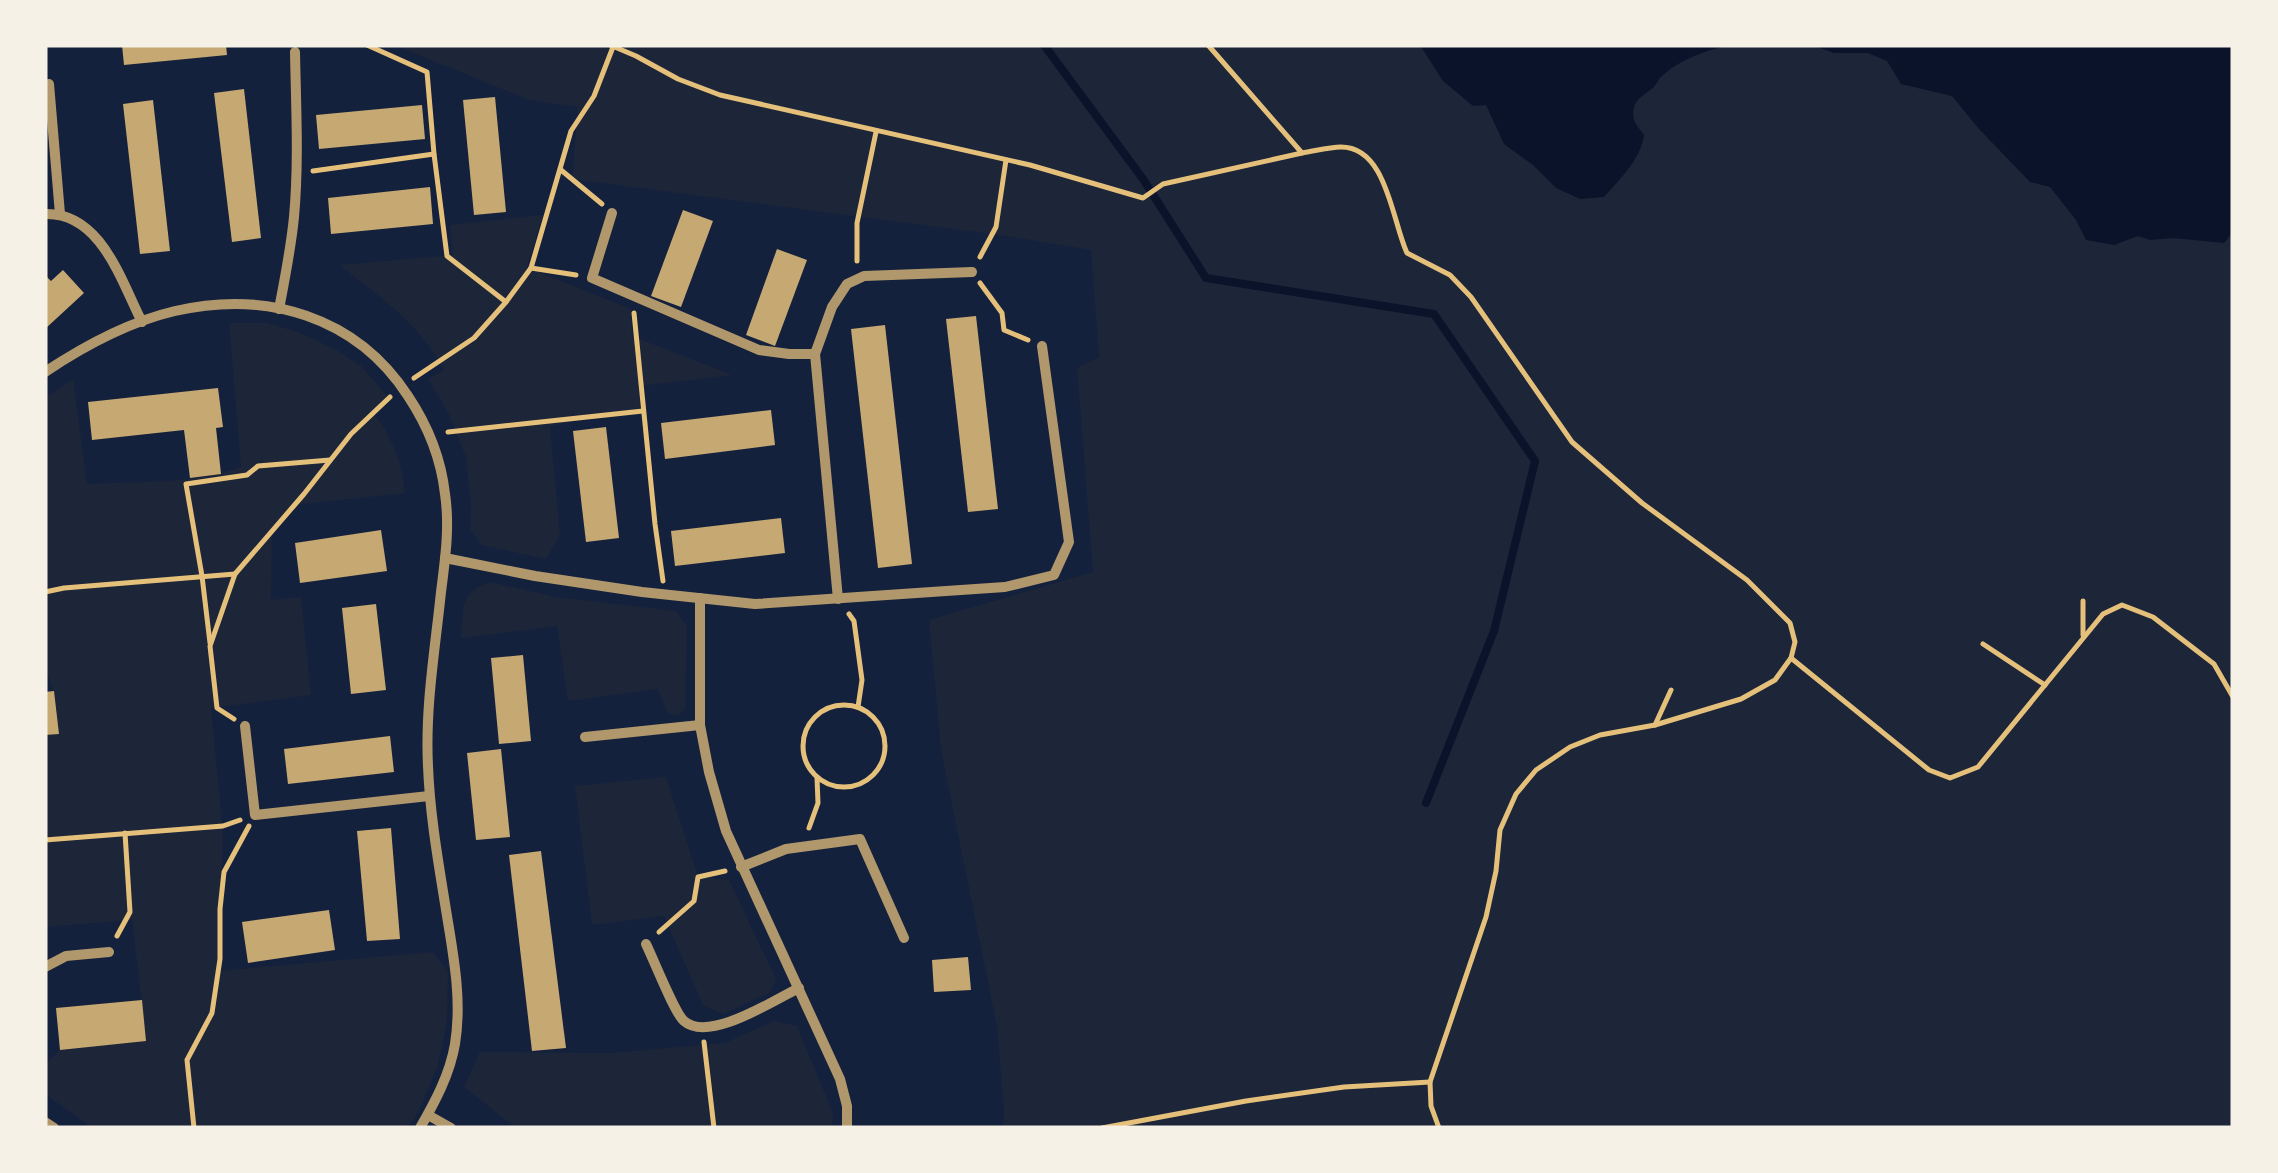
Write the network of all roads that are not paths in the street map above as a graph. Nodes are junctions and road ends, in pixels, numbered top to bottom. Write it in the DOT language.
graph roads {
  1 [pos="294,52"];
  2 [pos="49,84"];
  3 [pos="612,212"];
  4 [pos="45,214"];
  5 [pos="60,214"];
  6 [pos="972,272"];
  7 [pos="279,309"];
  8 [pos="142,322"];
  9 [pos="1042,346"];
  10 [pos="816,354"];
  11 [pos="45,372"];
  12 [pos="445,558"];
  13 [pos="700,598"];
  14 [pos="838,599"];
  15 [pos="700,725"];
  16 [pos="244,726"];
  17 [pos="585,737"];
  18 [pos="430,796"];
  19 [pos="741,867"];
  20 [pos="904,938"];
  21 [pos="646,944"];
  22 [pos="109,952"];
  23 [pos="45,967"];
  24 [pos="799,988"];
  25 [pos="428,1114"];
  26 [pos="45,1122"];
  27 [pos="54,1128"];
  28 [pos="420,1128"];
  29 [pos="451,1128"];
  30 [pos="848,1128"];
  1 -- 7 [label="street"];
  2 -- 5 [label="street"];
  3 -- 10 [label="street"];
  4 -- 5 [label="street"];
  5 -- 8 [label="street"];
  6 -- 10 [label="street"];
  7 -- 8 [label="street"];
  7 -- 12 [label="street"];
  8 -- 11 [label="street"];
  9 -- 14 [label="street"];
  10 -- 14 [label="street"];
  12 -- 13 [label="street"];
  12 -- 18 [label="street"];
  13 -- 14 [label="street"];
  13 -- 15 [label="street"];
  15 -- 17 [label="street"];
  15 -- 19 [label="street"];
  16 -- 18 [label="street"];
  18 -- 25 [label="street"];
  19 -- 20 [label="street"];
  19 -- 24 [label="street"];
  21 -- 24 [label="street"];
  22 -- 23 [label="street"];
  24 -- 30 [label="street"];
  25 -- 28 [label="street"];
  25 -- 29 [label="street"];
  26 -- 27 [label="street"];
}
